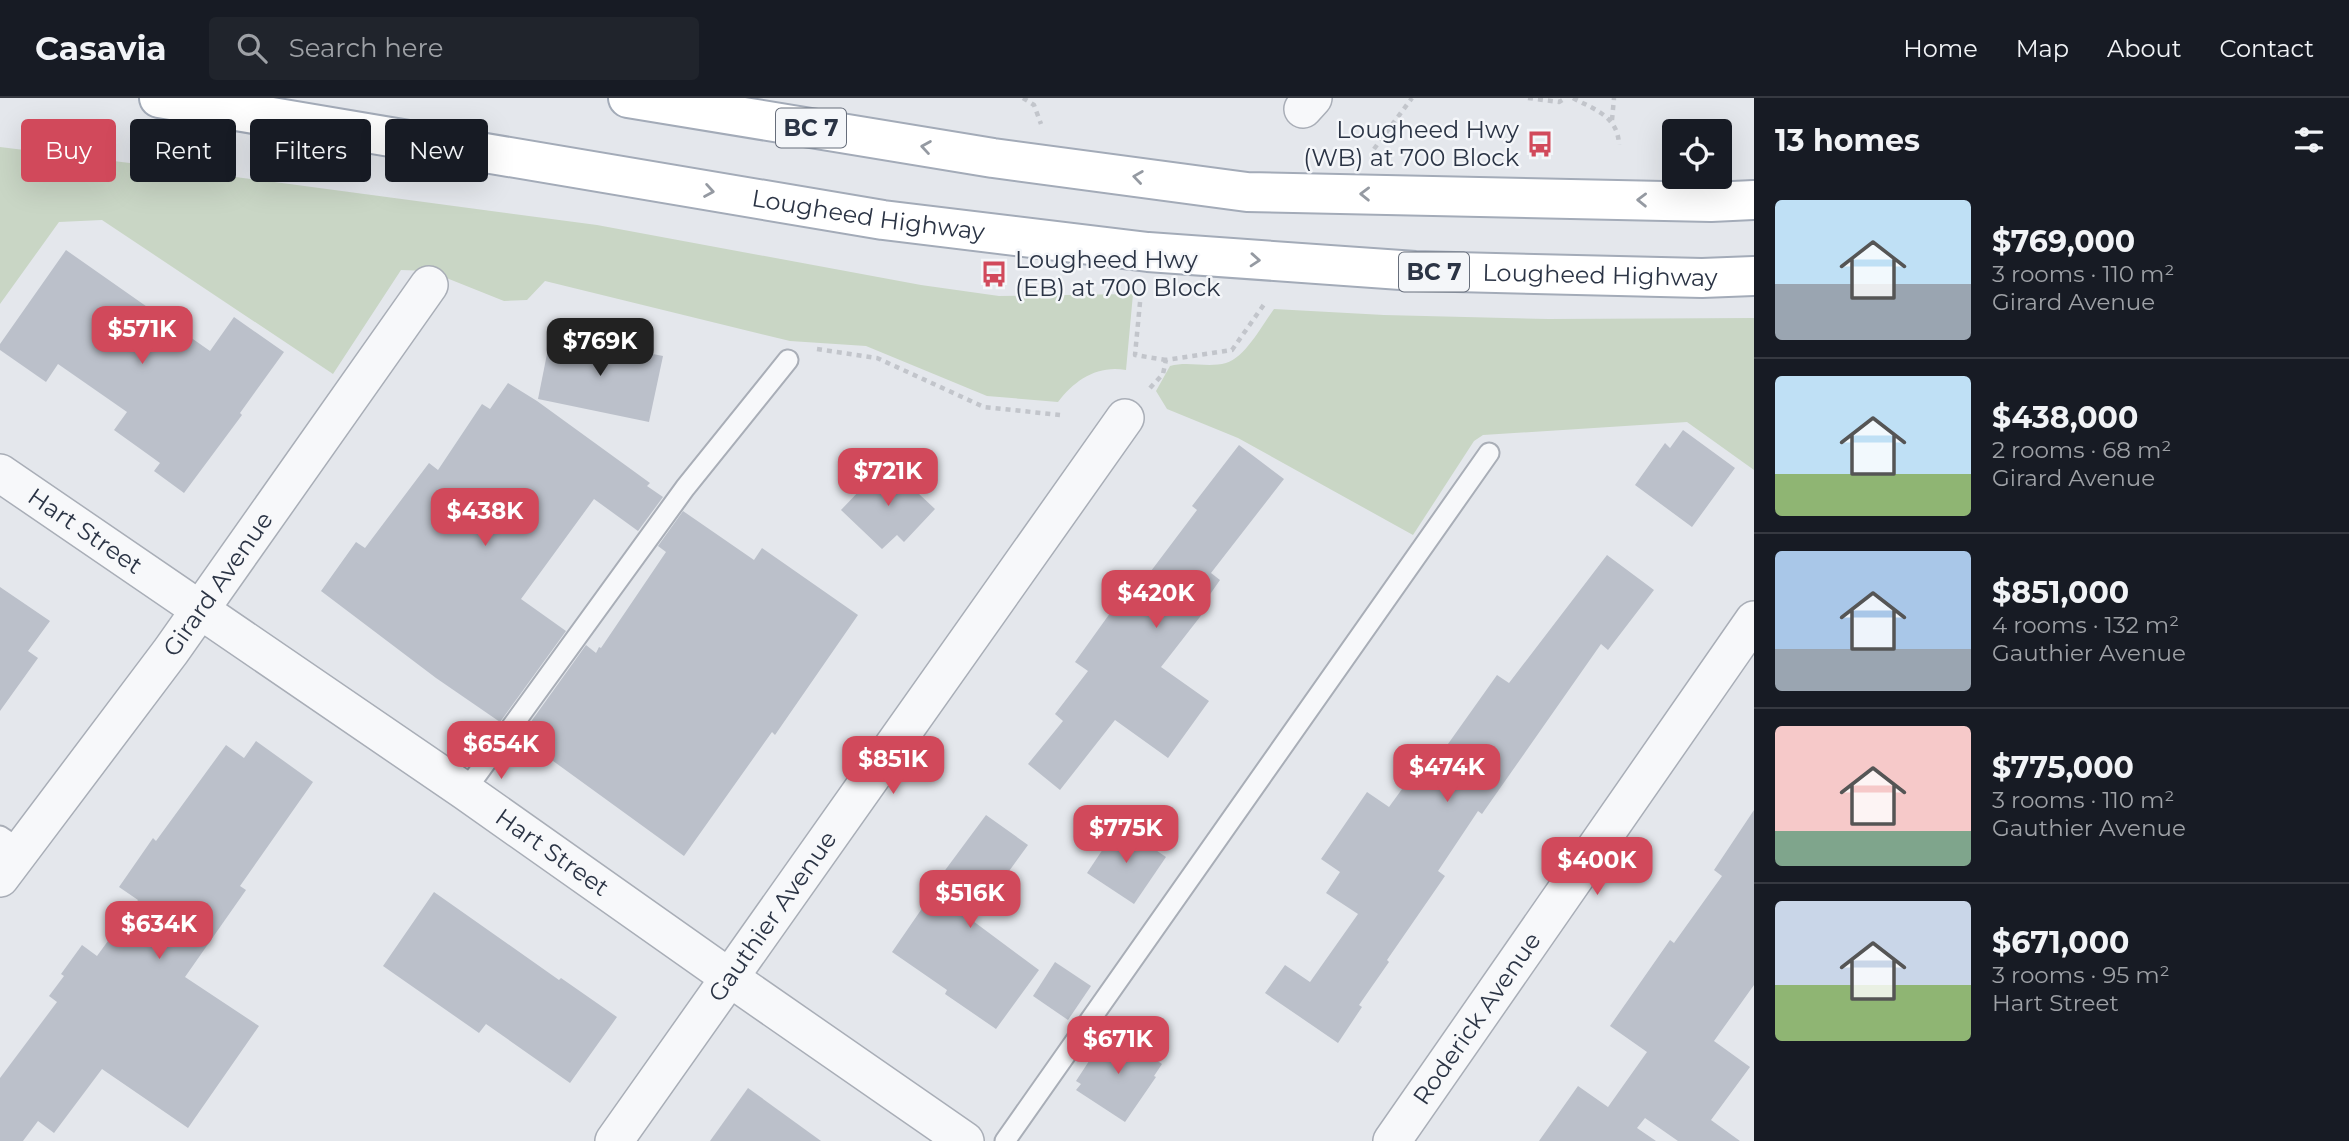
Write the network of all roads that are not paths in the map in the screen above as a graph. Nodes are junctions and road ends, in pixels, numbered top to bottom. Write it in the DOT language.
graph roads {
  1 [pos="159,98"];
  2 [pos="628,98"];
  3 [pos="1754,200"];
  4 [pos="1754,276"];
  5 [pos="429,285"];
  6 [pos="788,360"];
  7 [pos="1125,418"];
  8 [pos="1489,453"];
  9 [pos="0,473"];
  10 [pos="201,610"];
  11 [pos="1754,620"];
  12 [pos="465,791"];
  13 [pos="7,855"];
  14 [pos="730,978"];
  15 [pos="614,1141"];
  16 [pos="965,1141"];
  17 [pos="1005,1141"];
  18 [pos="1392,1141"];
  1 -- 4 [label="main road, Lougheed Highway / BC 7, one-way"];
  3 -- 2 [label="main road, BC 7, one-way"];
  5 -- 10 [label="street, Girard Avenue"];
  6 -- 12 [label="lane"];
  7 -- 14 [label="street, Gauthier Avenue"];
  8 -- 17 [label="lane"];
  9 -- 10 [label="street, Hart Street"];
  10 -- 12 [label="street, Hart Street"];
  10 -- 13 [label="street, Girard Avenue"];
  11 -- 18 [label="street, Roderick Avenue"];
  12 -- 14 [label="street, Hart Street"];
  14 -- 15 [label="street, Gauthier Avenue"];
  14 -- 16 [label="street, Hart Street"];
}
